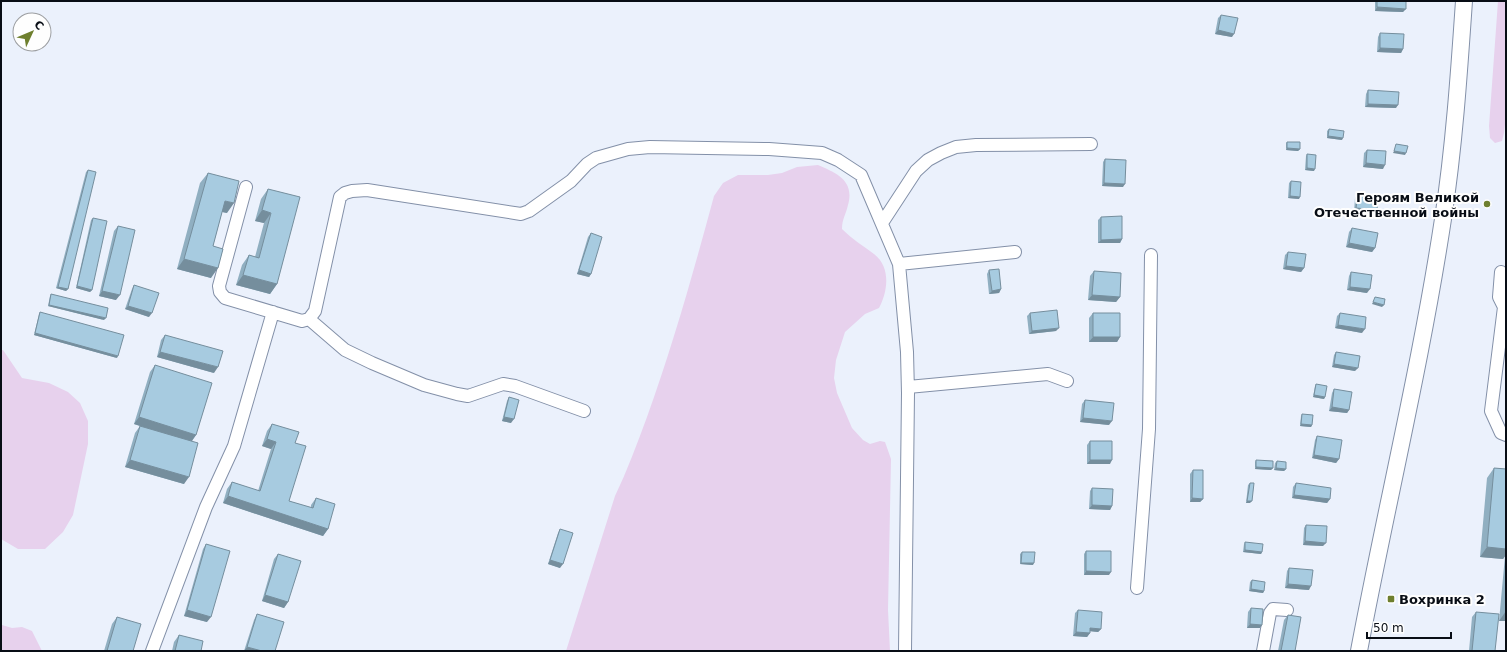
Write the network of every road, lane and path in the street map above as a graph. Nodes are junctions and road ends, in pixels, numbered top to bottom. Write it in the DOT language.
graph roads {
  1 [pos="1464,1"];
  2 [pos="1091,144"];
  3 [pos="246,187"];
  4 [pos="882,223"];
  5 [pos="1015,252"];
  6 [pos="1151,255"];
  7 [pos="899,264"];
  8 [pos="1501,272"];
  9 [pos="273,312"];
  10 [pos="309,319"];
  11 [pos="1067,381"];
  12 [pos="908,387"];
  13 [pos="584,411"];
  14 [pos="1506,435"];
  15 [pos="1137,588"];
  16 [pos="1287,610"];
  17 [pos="152,651"];
  18 [pos="905,651"];
  19 [pos="1263,651"];
  20 [pos="1360,651"];
  1 -- 20 [label="main road"];
  2 -- 4 [label="street"];
  3 -- 9 [label="street"];
  4 -- 7 [label="street"];
  4 -- 10 [label="street"];
  5 -- 7 [label="street"];
  6 -- 15 [label="street"];
  7 -- 12 [label="street"];
  8 -- 14 [label="street"];
  9 -- 10 [label="street"];
  9 -- 17 [label="street"];
  10 -- 13 [label="street"];
  11 -- 12 [label="street"];
  12 -- 18 [label="street"];
  16 -- 19 [label="street"];
}
